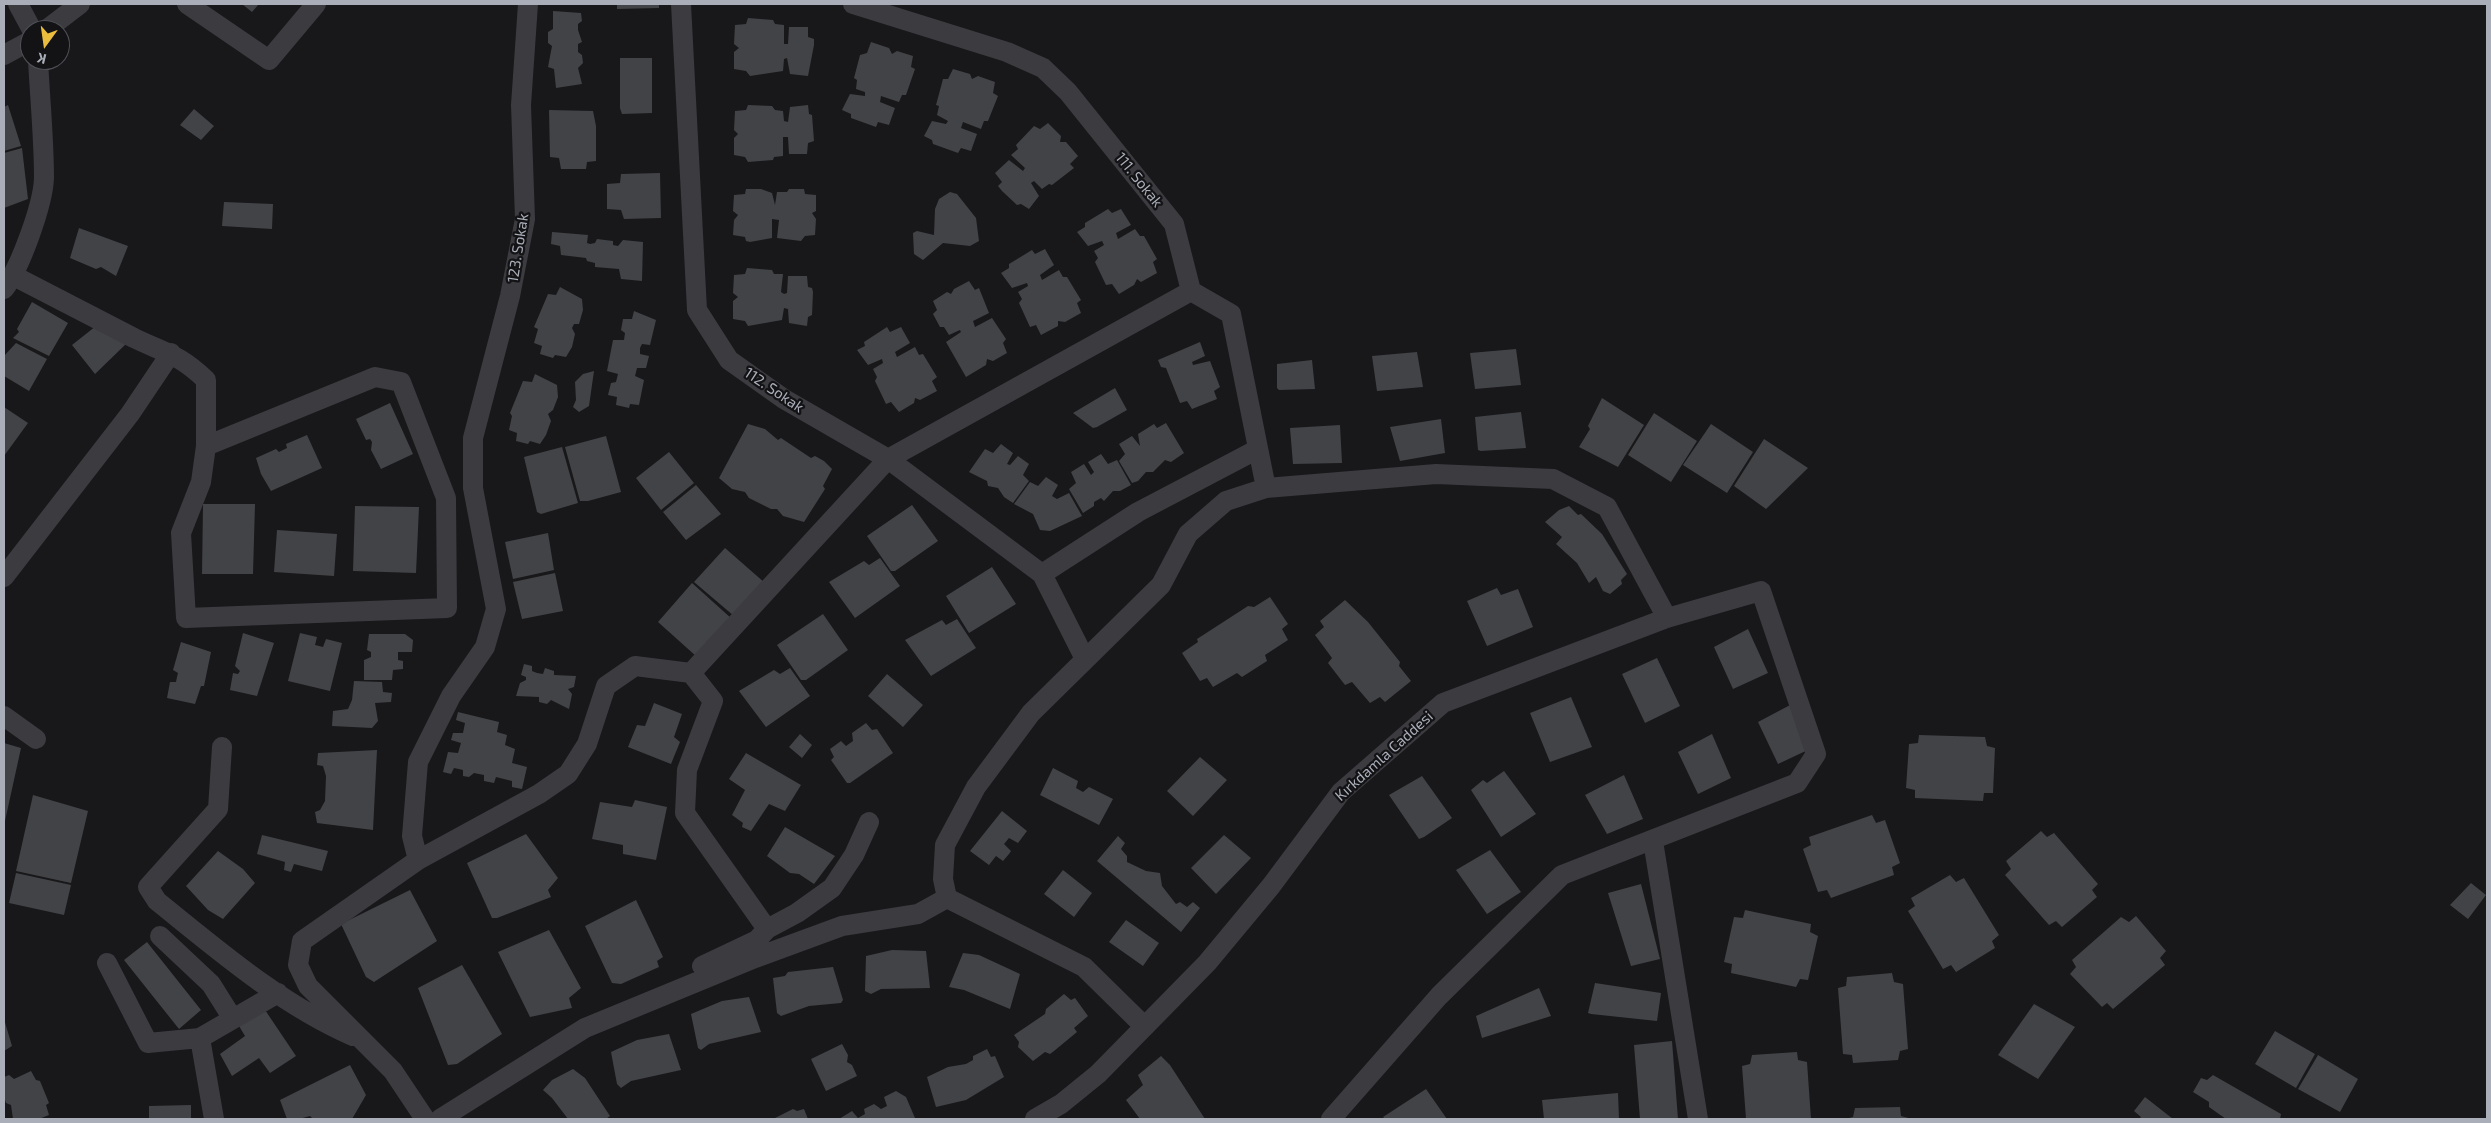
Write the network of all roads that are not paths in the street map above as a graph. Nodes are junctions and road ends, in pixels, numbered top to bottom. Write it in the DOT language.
graph roads {
  1 [pos="18,4"];
  2 [pos="80,4"];
  3 [pos="187,4"];
  4 [pos="316,4"];
  5 [pos="528,4"];
  6 [pos="681,4"];
  7 [pos="853,4"];
  8 [pos="27,20"];
  9 [pos="59,20"];
  10 [pos="20,46"];
  11 [pos="4,55"];
  12 [pos="38,70"];
  13 [pos="9,282"];
  14 [pos="1192,292"];
  15 [pos="171,353"];
  16 [pos="206,446"];
  17 [pos="1258,449"];
  18 [pos="888,459"];
  19 [pos="473,488"];
  20 [pos="1266,488"];
  21 [pos="446,498"];
  22 [pos="1042,574"];
  23 [pos="4,577"];
  24 [pos="1667,618"];
  25 [pos="1085,659"];
  26 [pos="691,673"];
  27 [pos="4,716"];
  28 [pos="36,739"];
  29 [pos="222,747"];
  30 [pos="868,822"];
  31 [pos="1653,841"];
  32 [pos="418,860"];
  33 [pos="947,898"];
  34 [pos="768,929"];
  35 [pos="160,936"];
  36 [pos="107,963"];
  37 [pos="278,993"];
  38 [pos="233,1019"];
  39 [pos="1144,1026"];
  40 [pos="585,1028"];
  41 [pos="200,1038"];
  42 [pos="364,1041"];
  43 [pos="214,1119"];
  44 [pos="425,1119"];
  45 [pos="440,1119"];
  46 [pos="1035,1119"];
  47 [pos="1331,1119"];
  48 [pos="1698,1119"];
  1 -- 8 [label="street"];
  2 -- 9 [label="street"];
  3 -- 4 [label="street"];
  5 -- 19 [label="street, 123. Sokak"];
  6 -- 18 [label="street, 112. Sokak"];
  7 -- 14 [label="street, 111. Sokak"];
  10 -- 11 [label="street"];
  12 -- 13 [label="street"];
  13 -- 15 [label="street"];
  14 -- 17 [label="street"];
  14 -- 18 [label="street"];
  15 -- 16 [label="street"];
  15 -- 23 [label="street"];
  16 -- 21 [label="street"];
  16 -- 21 [label="street"];
  17 -- 20 [label="street"];
  17 -- 22 [label="street"];
  18 -- 22 [label="street, 112. Sokak"];
  18 -- 26 [label="street"];
  19 -- 21 [label="street"];
  19 -- 32 [label="street, 123. Sokak"];
  20 -- 24 [label="street"];
  20 -- 25 [label="street"];
  22 -- 25 [label="street, 112. Sokak"];
  24 -- 31 [label="street, Kırkdamla Caddesi"];
  24 -- 39 [label="street, Kırkdamla Caddesi"];
  25 -- 33 [label="street"];
  26 -- 32 [label="street"];
  26 -- 34 [label="street"];
  27 -- 28 [label="street"];
  29 -- 37 [label="street"];
  30 -- 34 [label="street"];
  31 -- 47 [label="street"];
  31 -- 48 [label="street"];
  32 -- 42 [label="street"];
  33 -- 39 [label="street"];
  33 -- 40 [label="street"];
  34 -- 40 [label="street"];
  35 -- 38 [label="street"];
  36 -- 41 [label="street"];
  37 -- 38 [label="street"];
  37 -- 42 [label="street"];
  38 -- 41 [label="street"];
  39 -- 46 [label="street, Kırkdamla Caddesi"];
  40 -- 45 [label="street"];
  41 -- 43 [label="street"];
  42 -- 44 [label="street"];
}
